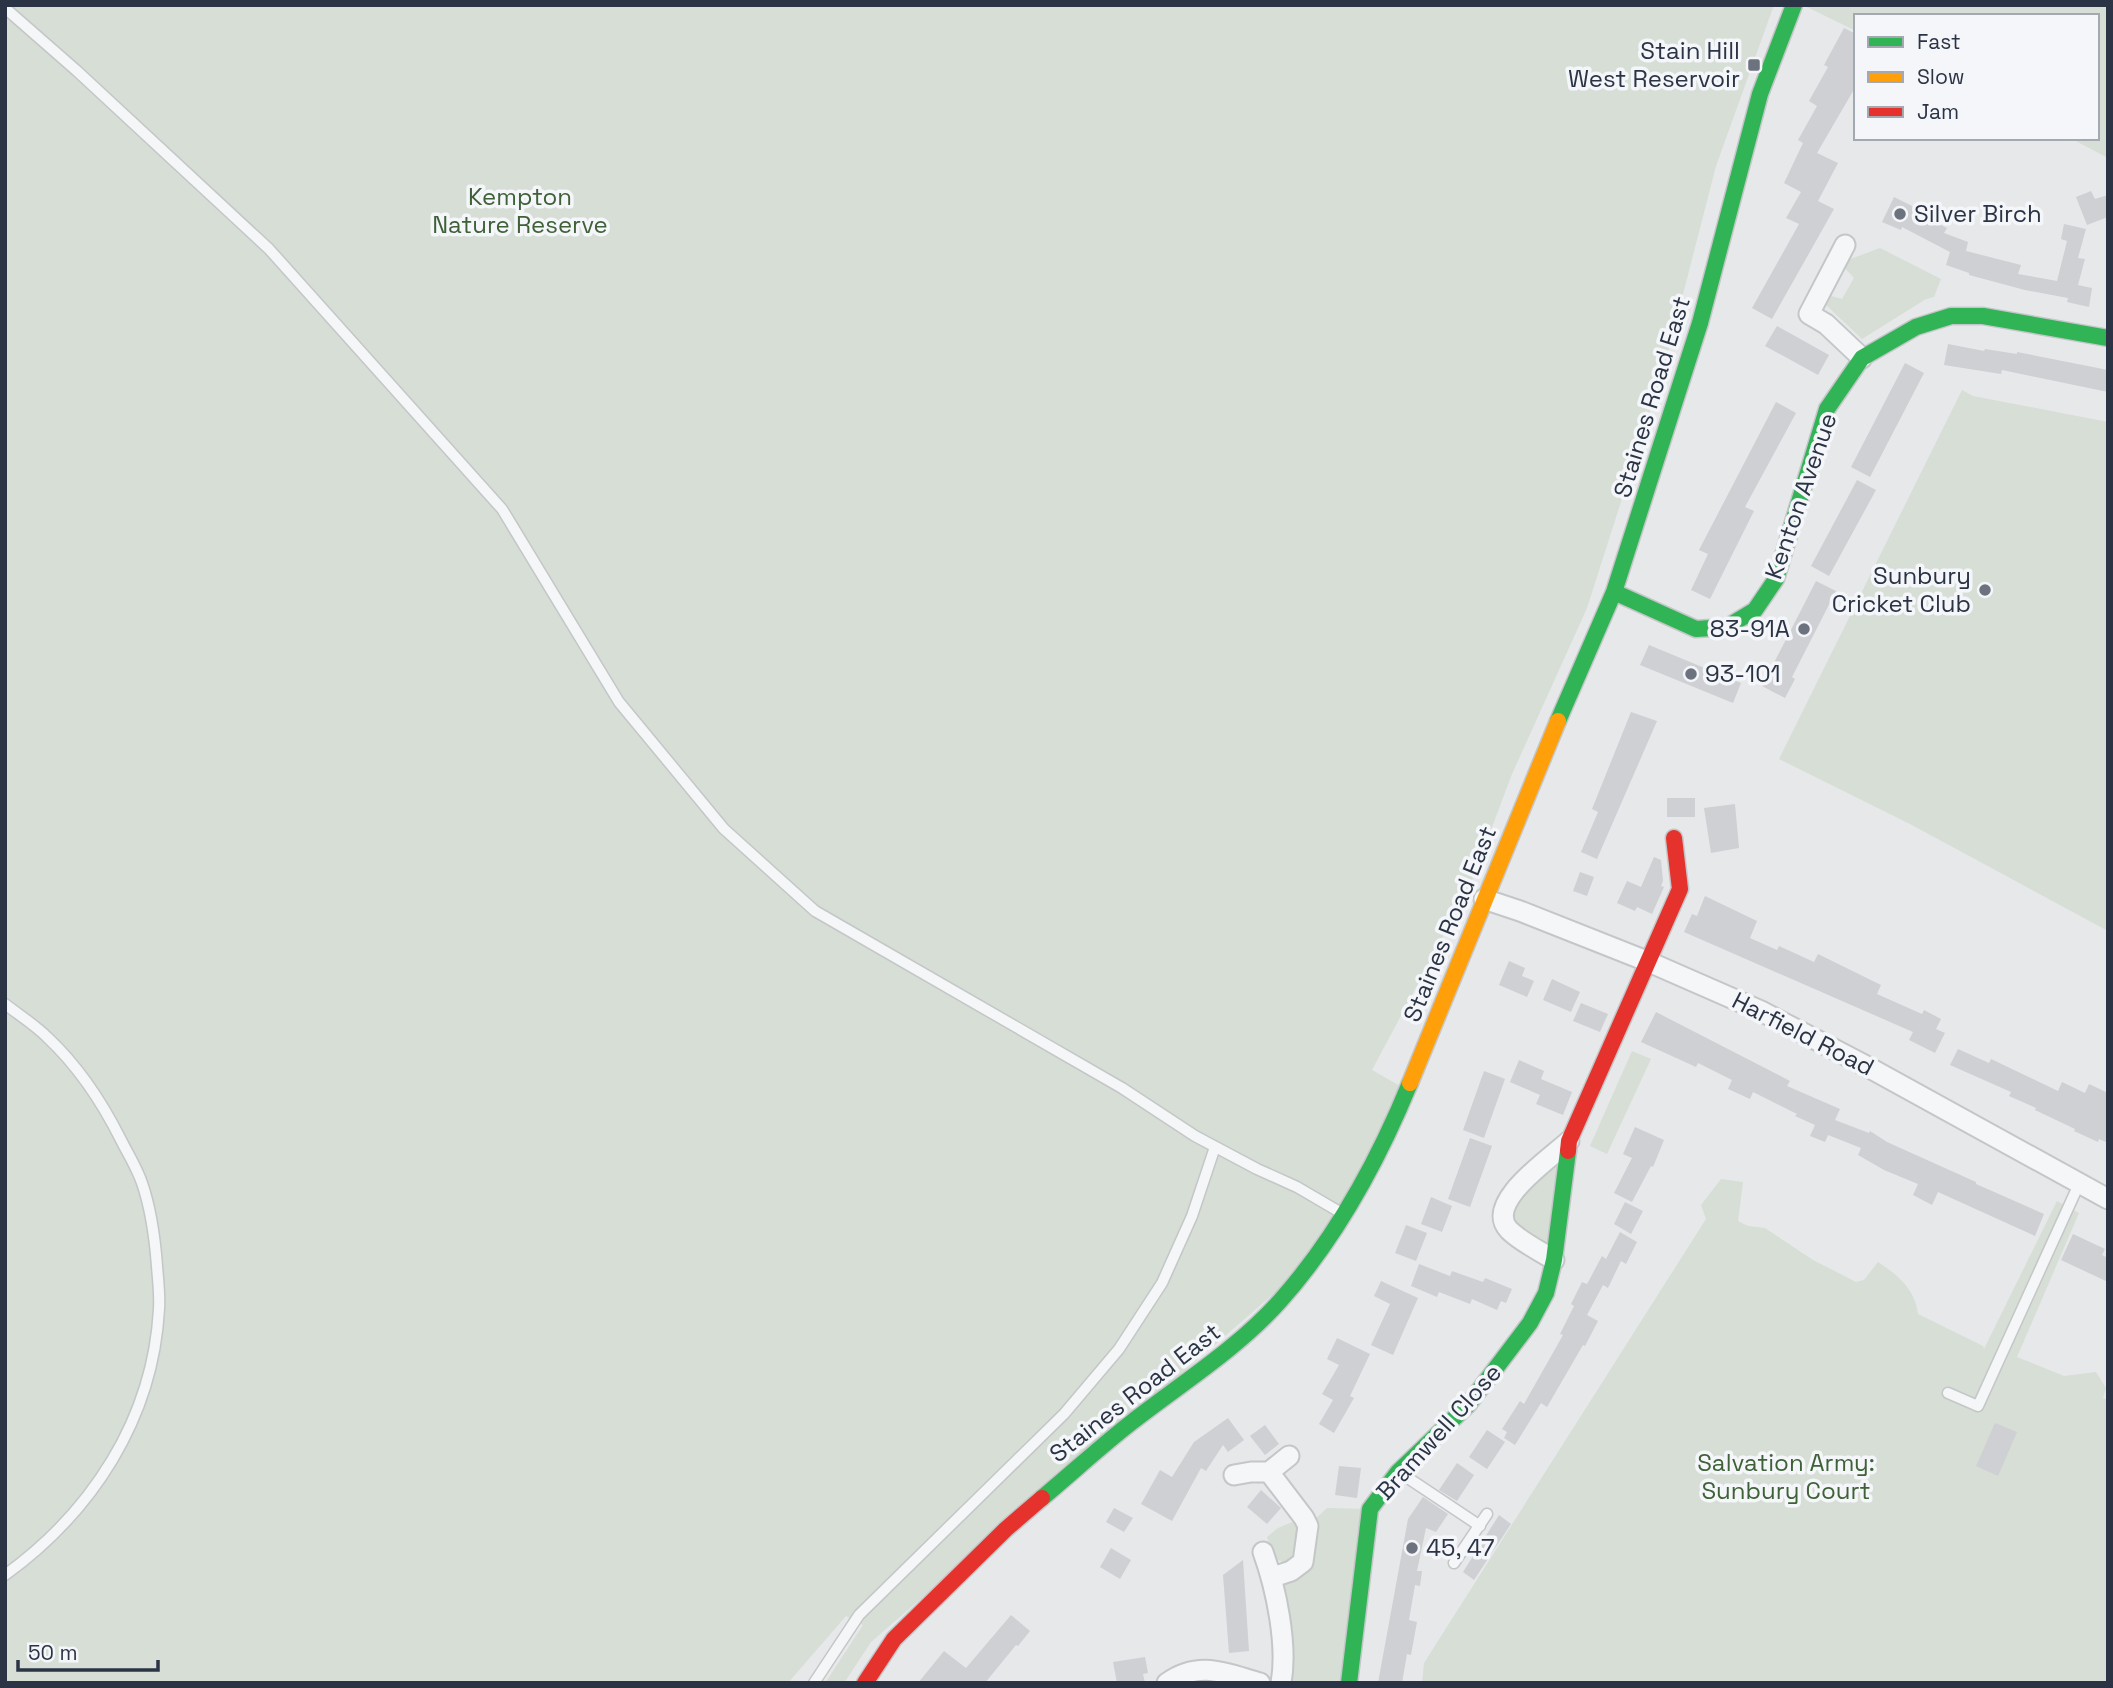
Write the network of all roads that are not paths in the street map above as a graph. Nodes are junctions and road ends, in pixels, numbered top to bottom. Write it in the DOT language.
graph roads {
  1 [pos="1794,5"];
  2 [pos="5,8"];
  3 [pos="1845,245"];
  4 [pos="2107,336"];
  5 [pos="1862,358"];
  6 [pos="1615,592"];
  7 [pos="1674,838"];
  8 [pos="1484,899"];
  9 [pos="1649,962"];
  10 [pos="5,1004"];
  11 [pos="1569,1141"];
  12 [pos="1215,1147"];
  13 [pos="2079,1184"];
  14 [pos="2108,1199"];
  15 [pos="1345,1215"];
  16 [pos="1555,1260"];
  17 [pos="1948,1393"];
  18 [pos="1289,1456"];
  19 [pos="1269,1472"];
  20 [pos="1398,1472"];
  21 [pos="1234,1475"];
  22 [pos="1487,1514"];
  23 [pos="1480,1526"];
  24 [pos="1263,1552"];
  25 [pos="1454,1563"];
  26 [pos="5,1575"];
  27 [pos="1273,1577"];
  28 [pos="814,1683"];
  29 [pos="865,1683"];
  30 [pos="1167,1683"];
  31 [pos="1260,1683"];
  32 [pos="1281,1683"];
  33 [pos="1349,1683"];
  1 -- 6 [label="main road, Staines Road East"];
  2 -- 12 [label="lane"];
  3 -- 5 [label="street"];
  4 -- 5 [label="main road, Kenton Avenue"];
  5 -- 6 [label="main road, Kenton Avenue"];
  6 -- 8 [label="main road, Staines Road East"];
  7 -- 9 [label="main road, Bramwell Close"];
  8 -- 9 [label="street, Harfield Road"];
  8 -- 15 [label="main road, Staines Road East"];
  9 -- 11 [label="main road, Bramwell Close"];
  9 -- 13 [label="street, Harfield Road"];
  10 -- 26 [label="lane"];
  11 -- 16 [label="main road, Bramwell Close"];
  11 -- 16 [label="street, Bramwell Close"];
  12 -- 15 [label="lane"];
  12 -- 28 [label="lane"];
  13 -- 14 [label="street, Harfield Road"];
  13 -- 17 [label="lane"];
  15 -- 29 [label="main road, Staines Road East"];
  16 -- 20 [label="main road, Bramwell Close"];
  18 -- 19 [label="street"];
  19 -- 21 [label="street"];
  19 -- 27 [label="street"];
  20 -- 23 [label="lane"];
  20 -- 33 [label="main road, Bramwell Close"];
  22 -- 23 [label="lane"];
  23 -- 25 [label="lane"];
  24 -- 27 [label="street"];
  27 -- 32 [label="street"];
  30 -- 31 [label="street"];
}
